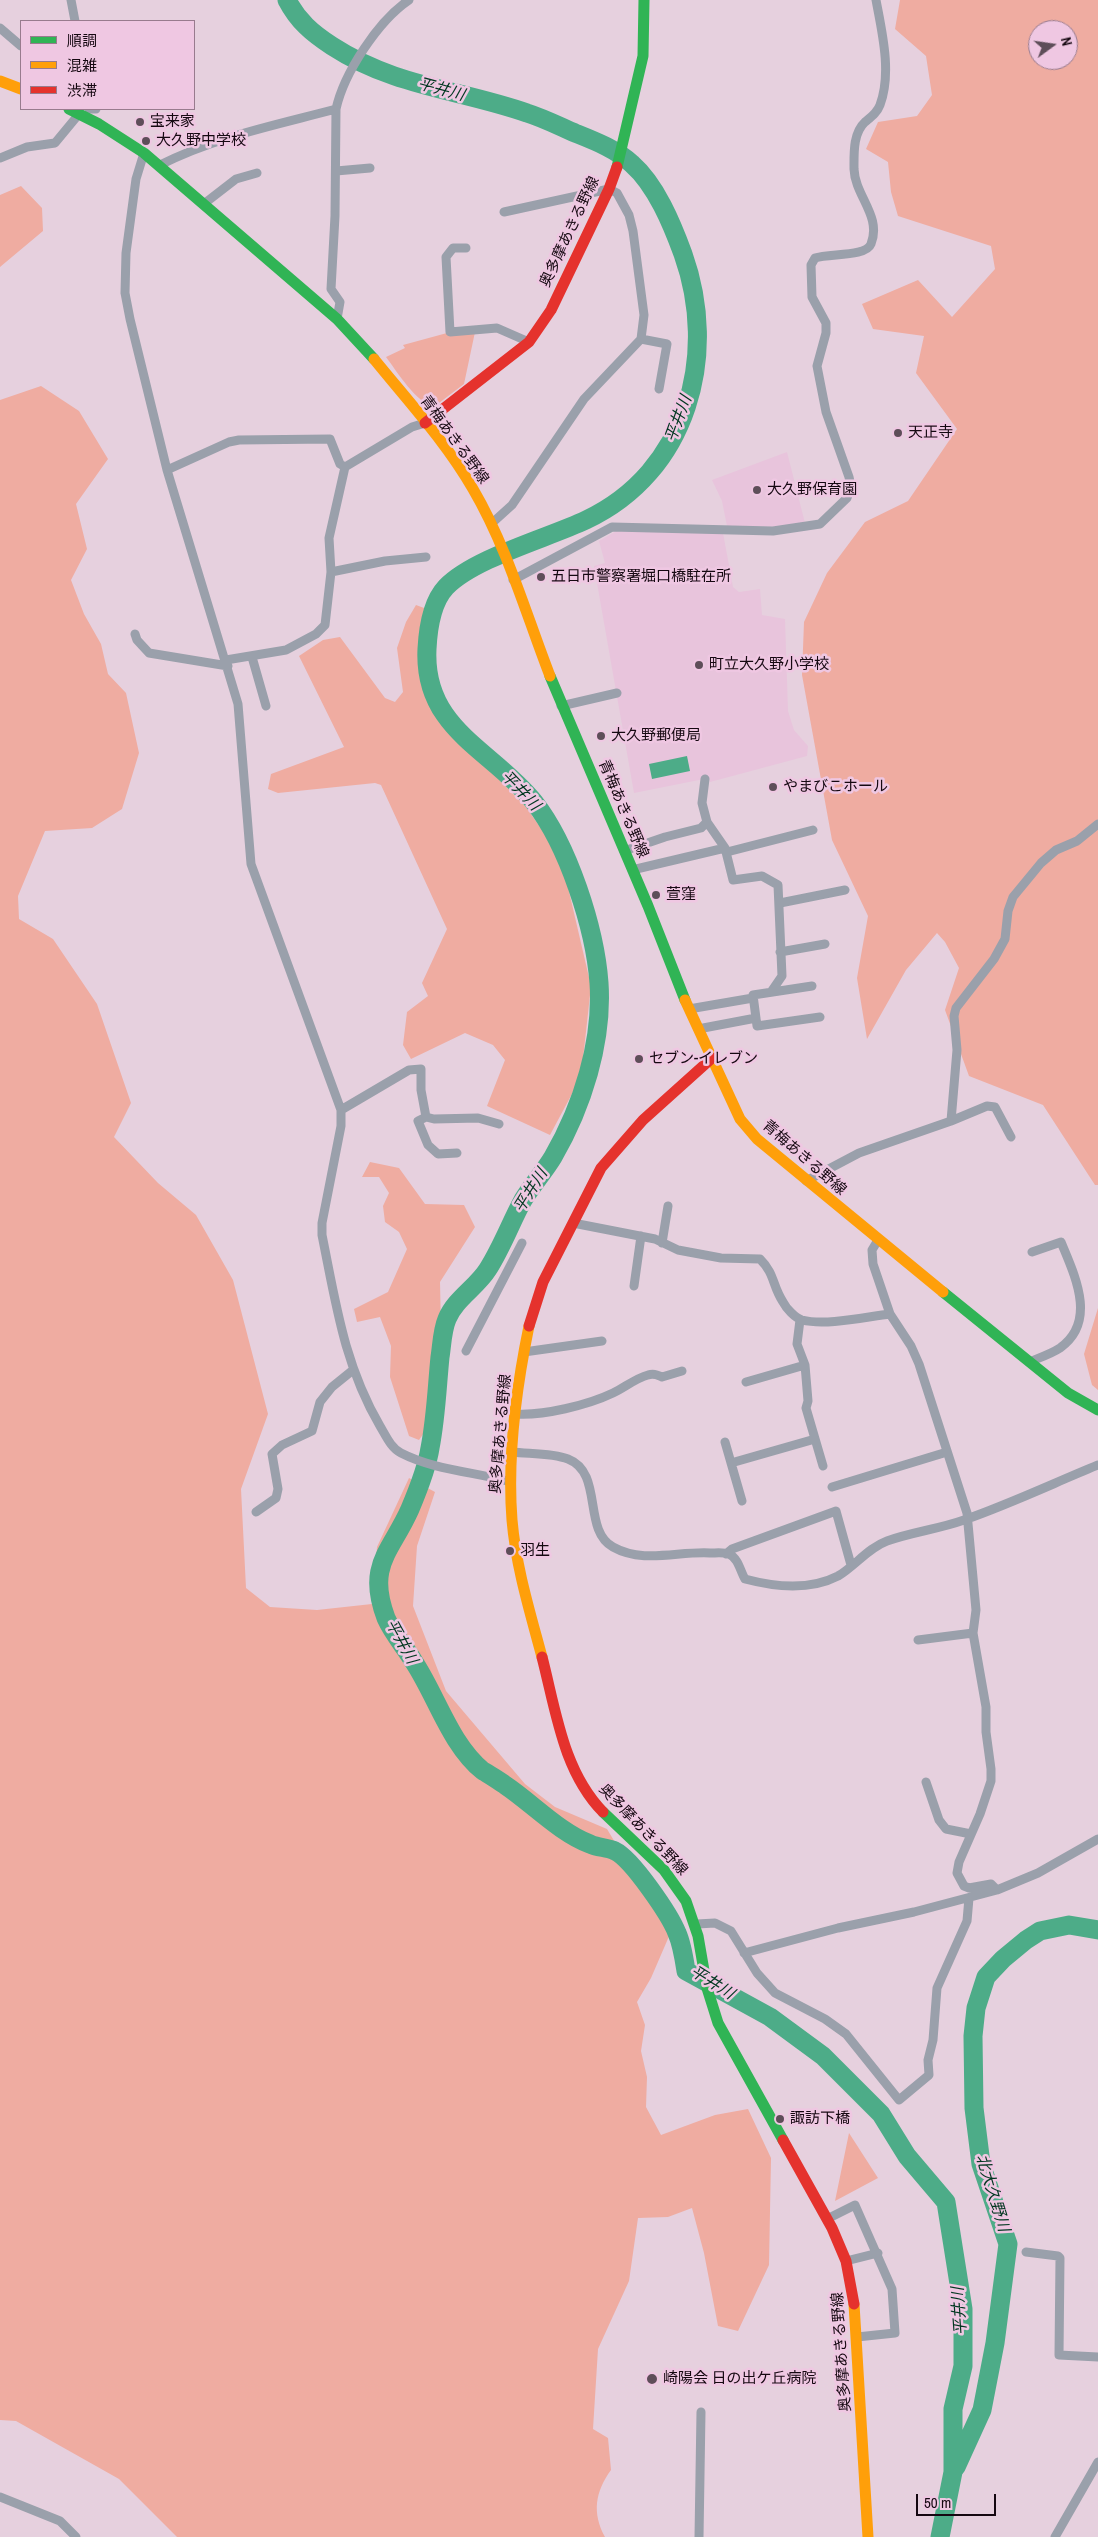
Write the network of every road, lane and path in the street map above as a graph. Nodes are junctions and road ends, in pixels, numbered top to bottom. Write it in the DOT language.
graph roads {
  1 [pos="71,0"];
  2 [pos="409,0"];
  3 [pos="644,0"];
  4 [pos="876,0"];
  5 [pos="75,20"];
  6 [pos="0,28"];
  7 [pos="20,45"];
  8 [pos="0,81"];
  9 [pos="20,89"];
  10 [pos="336,109"];
  11 [pos="86,111"];
  12 [pos="144,153"];
  13 [pos="0,158"];
  14 [pos="160,165"];
  15 [pos="370,168"];
  16 [pos="336,171"];
  17 [pos="257,172"];
  18 [pos="608,189"];
  19 [pos="205,203"];
  20 [pos="504,212"];
  21 [pos="466,248"];
  22 [pos="337,319"];
  23 [pos="641,339"];
  24 [pos="529,342"];
  25 [pos="659,389"];
  26 [pos="425,423"];
  27 [pos="344,467"];
  28 [pos="167,470"];
  29 [pos="492,526"];
  30 [pos="426,557"];
  31 [pos="332,572"];
  32 [pos="512,577"];
  33 [pos="135,634"];
  34 [pos="252,657"];
  35 [pos="227,663"];
  36 [pos="617,693"];
  37 [pos="266,706"];
  38 [pos="561,706"];
  39 [pos="705,778"];
  40 [pos="707,822"];
  41 [pos="1098,824"];
  42 [pos="813,830"];
  43 [pos="726,850"];
  44 [pos="624,851"];
  45 [pos="632,870"];
  46 [pos="845,890"];
  47 [pos="780,903"];
  48 [pos="825,944"];
  49 [pos="780,952"];
  50 [pos="812,986"];
  51 [pos="771,992"];
  52 [pos="753,998"];
  53 [pos="689,1009"];
  54 [pos="820,1017"];
  55 [pos="756,1018"];
  56 [pos="698,1030"];
  57 [pos="712,1058"];
  58 [pos="341,1110"];
  59 [pos="426,1117"];
  60 [pos="951,1121"];
  61 [pos="499,1124"];
  62 [pos="1011,1137"];
  63 [pos="457,1153"];
  64 [pos="806,1181"];
  65 [pos="668,1206"];
  66 [pos="573,1223"];
  67 [pos="641,1236"];
  68 [pos="878,1240"];
  69 [pos="522,1243"];
  70 [pos="662,1243"];
  71 [pos="1032,1252"];
  72 [pos="634,1286"];
  73 [pos="890,1314"];
  74 [pos="800,1320"];
  75 [pos="602,1342"];
  76 [pos="466,1351"];
  77 [pos="524,1352"];
  78 [pos="1029,1362"];
  79 [pos="805,1365"];
  80 [pos="352,1370"];
  81 [pos="682,1371"];
  82 [pos="746,1382"];
  83 [pos="1098,1410"];
  84 [pos="515,1414"];
  85 [pos="815,1439"];
  86 [pos="725,1442"];
  87 [pos="512,1452"];
  88 [pos="948,1452"];
  89 [pos="731,1463"];
  90 [pos="1098,1465"];
  91 [pos="823,1466"];
  92 [pos="511,1482"];
  93 [pos="832,1488"];
  94 [pos="742,1501"];
  95 [pos="256,1512"];
  96 [pos="968,1519"];
  97 [pos="726,1554"];
  98 [pos="851,1565"];
  99 [pos="973,1633"];
  100 [pos="918,1640"];
  101 [pos="926,1782"];
  102 [pos="971,1834"];
  103 [pos="1098,1839"];
  104 [pos="997,1890"];
  105 [pos="969,1898"];
  106 [pos="697,1924"];
  107 [pos="744,1953"];
  108 [pos="827,2219"];
  109 [pos="1026,2252"];
  110 [pos="878,2253"];
  111 [pos="846,2261"];
  112 [pos="857,2337"];
  113 [pos="1098,2357"];
  114 [pos="701,2412"];
  115 [pos="1098,2462"];
  116 [pos="0,2497"];
  117 [pos="76,2537"];
  118 [pos="699,2537"];
  119 [pos="868,2537"];
  120 [pos="1055,2537"];
  1 -- 5 [label="street"];
  2 -- 10 [label="street"];
  3 -- 18 [label="main road, 奥多摩あきる野線"];
  4 -- 32 [label="street"];
  6 -- 7 [label="street"];
  8 -- 9 [label="main road"];
  10 -- 14 [label="street"];
  10 -- 16 [label="street"];
  11 -- 12 [label="main road, 青梅あきる野線"];
  11 -- 13 [label="street"];
  12 -- 14 [label="main road, 青梅あきる野線"];
  12 -- 28 [label="street"];
  14 -- 19 [label="main road, 青梅あきる野線"];
  15 -- 16 [label="street"];
  16 -- 22 [label="street"];
  17 -- 19 [label="street"];
  18 -- 20 [label="street"];
  18 -- 23 [label="street"];
  18 -- 24 [label="main road, 奥多摩あきる野線"];
  19 -- 22 [label="main road, 青梅あきる野線"];
  21 -- 24 [label="street"];
  22 -- 26 [label="main road, 青梅あきる野線"];
  23 -- 25 [label="street"];
  23 -- 29 [label="street"];
  24 -- 26 [label="main road, 奥多摩あきる野線"];
  26 -- 27 [label="street"];
  26 -- 29 [label="main road, 青梅あきる野線"];
  27 -- 28 [label="street"];
  27 -- 31 [label="street"];
  28 -- 35 [label="street"];
  29 -- 32 [label="main road, 青梅あきる野線"];
  30 -- 31 [label="street"];
  31 -- 34 [label="street"];
  32 -- 38 [label="main road, 青梅あきる野線"];
  33 -- 35 [label="street"];
  34 -- 35 [label="street"];
  34 -- 37 [label="street"];
  35 -- 58 [label="street"];
  36 -- 38 [label="street"];
  38 -- 44 [label="main road, 青梅あきる野線"];
  39 -- 40 [label="street"];
  40 -- 43 [label="street"];
  40 -- 44 [label="street"];
  41 -- 60 [label="street"];
  42 -- 43 [label="street"];
  43 -- 45 [label="street"];
  43 -- 47 [label="street"];
  44 -- 45 [label="main road, 青梅あきる野線"];
  45 -- 53 [label="main road, 青梅あきる野線"];
  46 -- 47 [label="street"];
  47 -- 49 [label="street"];
  48 -- 49 [label="street"];
  49 -- 51 [label="street"];
  50 -- 51 [label="street"];
  51 -- 52 [label="street"];
  52 -- 53 [label="street"];
  52 -- 55 [label="street"];
  53 -- 56 [label="main road, 青梅あきる野線"];
  54 -- 55 [label="street"];
  55 -- 56 [label="street"];
  56 -- 57 [label="main road, 青梅あきる野線"];
  57 -- 64 [label="main road, 青梅あきる野線"];
  57 -- 66 [label="main road, 奥多摩あきる野線"];
  58 -- 59 [label="street"];
  58 -- 80 [label="street"];
  59 -- 61 [label="street"];
  59 -- 63 [label="street"];
  60 -- 62 [label="street"];
  60 -- 64 [label="street"];
  64 -- 68 [label="main road, 青梅あきる野線"];
  65 -- 70 [label="street"];
  66 -- 67 [label="street"];
  66 -- 77 [label="main road, 奥多摩あきる野線"];
  67 -- 70 [label="street"];
  67 -- 72 [label="street"];
  68 -- 73 [label="street"];
  68 -- 78 [label="main road, 青梅あきる野線"];
  69 -- 76 [label="street"];
  70 -- 74 [label="street"];
  71 -- 78 [label="street"];
  73 -- 74 [label="street"];
  73 -- 88 [label="street"];
  74 -- 79 [label="street"];
  75 -- 77 [label="street"];
  77 -- 84 [label="main road, 奥多摩あきる野線"];
  78 -- 83 [label="main road, 青梅あきる野線"];
  79 -- 82 [label="street"];
  79 -- 85 [label="street"];
  80 -- 92 [label="street"];
  80 -- 95 [label="street"];
  81 -- 84 [label="street"];
  84 -- 87 [label="main road, 奥多摩あきる野線"];
  85 -- 89 [label="street"];
  85 -- 91 [label="street"];
  86 -- 89 [label="street"];
  87 -- 92 [label="main road, 奥多摩あきる野線"];
  87 -- 97 [label="street"];
  88 -- 93 [label="street"];
  88 -- 96 [label="street"];
  89 -- 94 [label="street"];
  90 -- 96 [label="street"];
  92 -- 106 [label="main road, 奥多摩あきる野線"];
  96 -- 98 [label="street"];
  96 -- 99 [label="street"];
  97 -- 98 [label="street"];
  97 -- 98 [label="street"];
  99 -- 100 [label="street"];
  99 -- 102 [label="street"];
  101 -- 102 [label="street"];
  102 -- 104 [label="street"];
  103 -- 104 [label="street"];
  104 -- 105 [label="street"];
  105 -- 107 [label="street"];
  105 -- 107 [label="street"];
  106 -- 107 [label="street"];
  106 -- 108 [label="main road, 奥多摩あきる野線"];
  108 -- 110 [label="street"];
  108 -- 111 [label="main road, 奥多摩あきる野線"];
  109 -- 113 [label="street"];
  110 -- 111 [label="street"];
  110 -- 112 [label="street"];
  111 -- 112 [label="main road, 奥多摩あきる野線"];
  112 -- 119 [label="main road, 奥多摩あきる野線"];
  114 -- 118 [label="street"];
  115 -- 120 [label="street"];
  116 -- 117 [label="street"];
}
